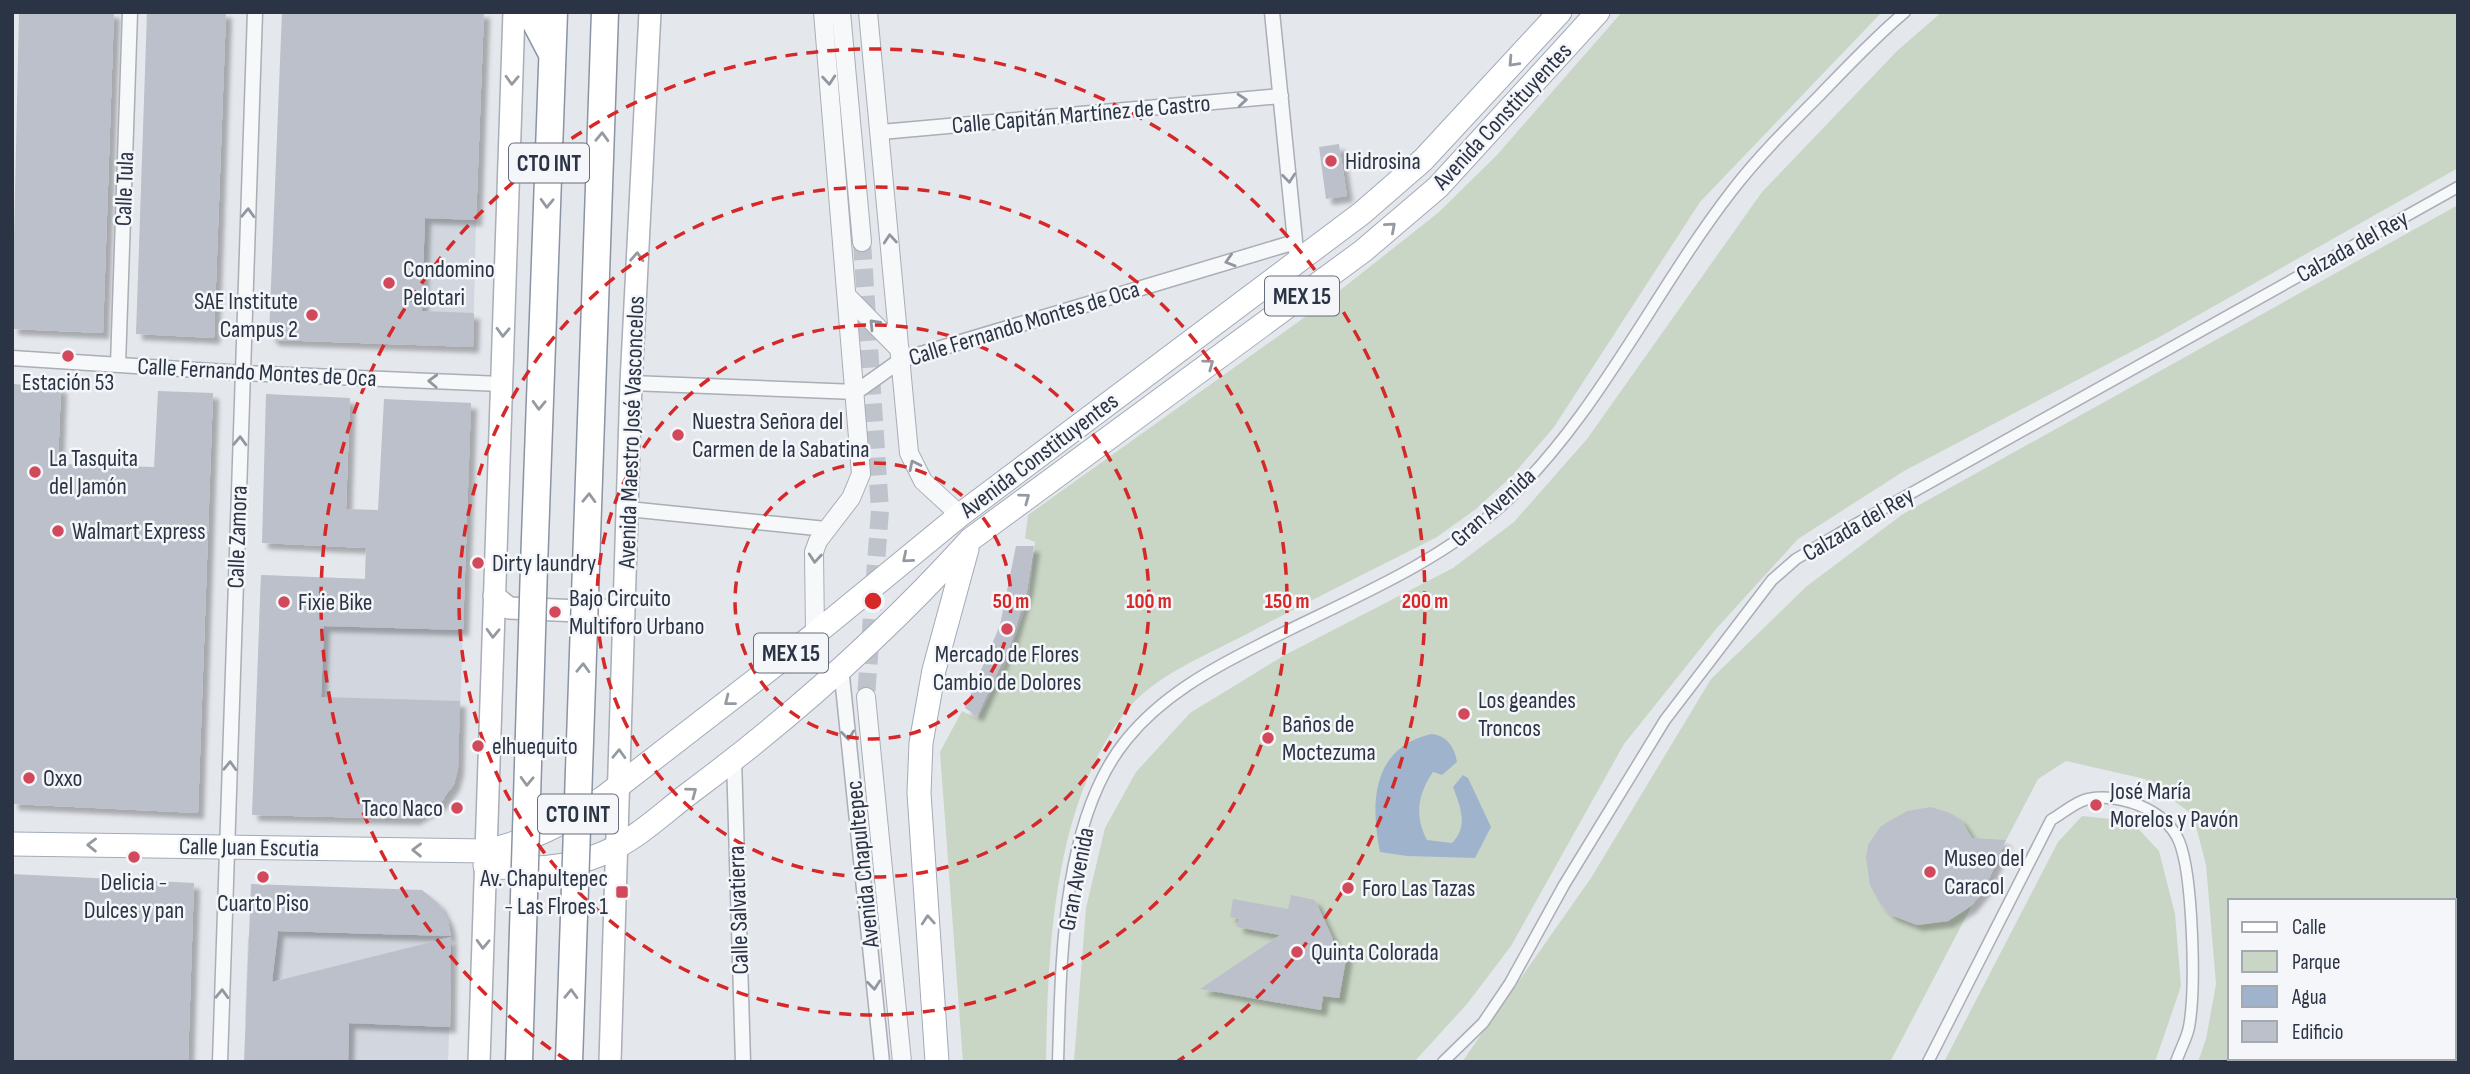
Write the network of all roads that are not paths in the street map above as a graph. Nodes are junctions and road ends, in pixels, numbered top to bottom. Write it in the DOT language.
graph roads {
  1 [pos="130,12"];
  2 [pos="255,12"];
  3 [pos="514,12"];
  4 [pos="530,12"];
  5 [pos="554,12"];
  6 [pos="605,12"];
  7 [pos="650,12"];
  8 [pos="823,12"];
  9 [pos="841,12"];
  10 [pos="869,12"];
  11 [pos="1272,12"];
  12 [pos="1560,12"];
  13 [pos="1598,12"];
  14 [pos="1905,12"];
  15 [pos="553,57"];
  16 [pos="1281,96"];
  17 [pos="881,132"];
  18 [pos="2458,187"];
  19 [pos="862,242"];
  20 [pos="1296,252"];
  21 [pos="848,297"];
  22 [pos="900,355"];
  23 [pos="12,358"];
  24 [pos="118,365"];
  25 [pos="243,373"];
  26 [pos="631,383"];
  27 [pos="501,384"];
  28 [pos="856,392"];
  29 [pos="628,509"];
  30 [pos="960,515"];
  31 [pos="826,529"];
  32 [pos="971,539"];
  33 [pos="494,596"];
  34 [pos="625,603"];
  35 [pos="815,635"];
  36 [pos="841,667"];
  37 [pos="866,697"];
  38 [pos="733,758"];
  39 [pos="618,787"];
  40 [pos="12,844"];
  41 [pos="617,846"];
  42 [pos="227,847"];
  43 [pos="485,859"];
  44 [pos="220,1062"];
  45 [pos="479,1062"];
  46 [pos="519,1062"];
  47 [pos="569,1062"];
  48 [pos="610,1062"];
  49 [pos="743,1062"];
  50 [pos="882,1062"];
  51 [pos="902,1062"];
  52 [pos="937,1062"];
  53 [pos="1058,1062"];
  54 [pos="1443,1062"];
  55 [pos="1928,1062"];
  56 [pos="2176,1062"];
  1 -- 24 [label="street, Calle Tula"];
  25 -- 2 [label="street, Calle Zamora, one-way"];
  3 -- 27 [label="main road, CTO INT, one-way"];
  4 -- 15 [label="highway"];
  5 -- 15 [label="highway, CTO INT"];
  47 -- 6 [label="highway, CTO INT, one-way, bridge"];
  26 -- 7 [label="main road, Avenida Maestro José Vasconcelos / CTO INT, one-way"];
  8 -- 21 [label="street, one-way"];
  9 -- 19 [label="street"];
  10 -- 17 [label="street"];
  11 -- 16 [label="street"];
  12 -- 20 [label="main road, Avenida Constituyentes / MEX 15, one-way"];
  32 -- 13 [label="main road, Avenida Constituyentes / MEX 15, one-way"];
  14 -- 53 [label="street, Gran Avenida"];
  15 -- 46 [label="highway, CTO INT, one-way, bridge"];
  17 -- 16 [label="street, Calle Capitán Martínez de Castro, one-way"];
  16 -- 20 [label="street, one-way"];
  22 -- 17 [label="street, one-way"];
  18 -- 54 [label="street, Calzada del Rey"];
  20 -- 22 [label="street, Calle Fernando Montes de Oca, one-way"];
  20 -- 30 [label="main road, Avenida Constituyentes / MEX 15"];
  22 -- 21 [label="street, one-way"];
  21 -- 28 [label="street"];
  22 -- 28 [label="street, Calle Fernando Montes de Oca"];
  30 -- 22 [label="street, one-way"];
  23 -- 24 [label="street, Calle Fernando Montes de Oca"];
  24 -- 25 [label="street, Calle Fernando Montes de Oca"];
  27 -- 25 [label="street, Calle Fernando Montes de Oca, one-way"];
  42 -- 25 [label="street, Calle Zamora, one-way"];
  26 -- 28 [label="street"];
  26 -- 29 [label="main road, Avenida Maestro José Vasconcelos / CTO INT"];
  27 -- 33 [label="main road, CTO INT"];
  28 -- 31 [label="street"];
  29 -- 31 [label="street"];
  29 -- 34 [label="main road, Avenida Maestro José Vasconcelos / CTO INT"];
  30 -- 35 [label="main road, Avenida Constituyentes / MEX 15, one-way"];
  31 -- 35 [label="street, one-way"];
  32 -- 36 [label="main road, Avenida Constituyentes / MEX 15"];
  52 -- 32 [label="main road, one-way"];
  33 -- 34 [label="main road"];
  33 -- 43 [label="main road, CTO INT, one-way"];
  39 -- 34 [label="main road, Avenida Maestro José Vasconcelos / CTO INT, one-way"];
  35 -- 39 [label="main road, Avenida Constituyentes / MEX 15, one-way"];
  36 -- 38 [label="main road, Avenida Constituyentes / MEX 15"];
  36 -- 50 [label="street, Avenida Chapultepec, one-way"];
  37 -- 51 [label="street, Avenida Chapultepec"];
  41 -- 38 [label="main road, Avenida Constituyentes / MEX 15, one-way"];
  38 -- 49 [label="street, Calle Salvatierra"];
  39 -- 41 [label="main road, Avenida Maestro José Vasconcelos / CTO INT"];
  39 -- 43 [label="main road, Avenida Constituyentes / MEX 15"];
  42 -- 40 [label="main road, Calle Juan Escutia, one-way"];
  41 -- 43 [label="main road, Avenida Constituyentes"];
  41 -- 48 [label="main road, Avenida Maestro José Vasconcelos / CTO INT"];
  43 -- 42 [label="main road, Calle Juan Escutia, one-way"];
  44 -- 42 [label="street, Calle Zamora, one-way"];
  43 -- 45 [label="main road, CTO INT, one-way"];
  55 -- 56 [label="street"];
}
